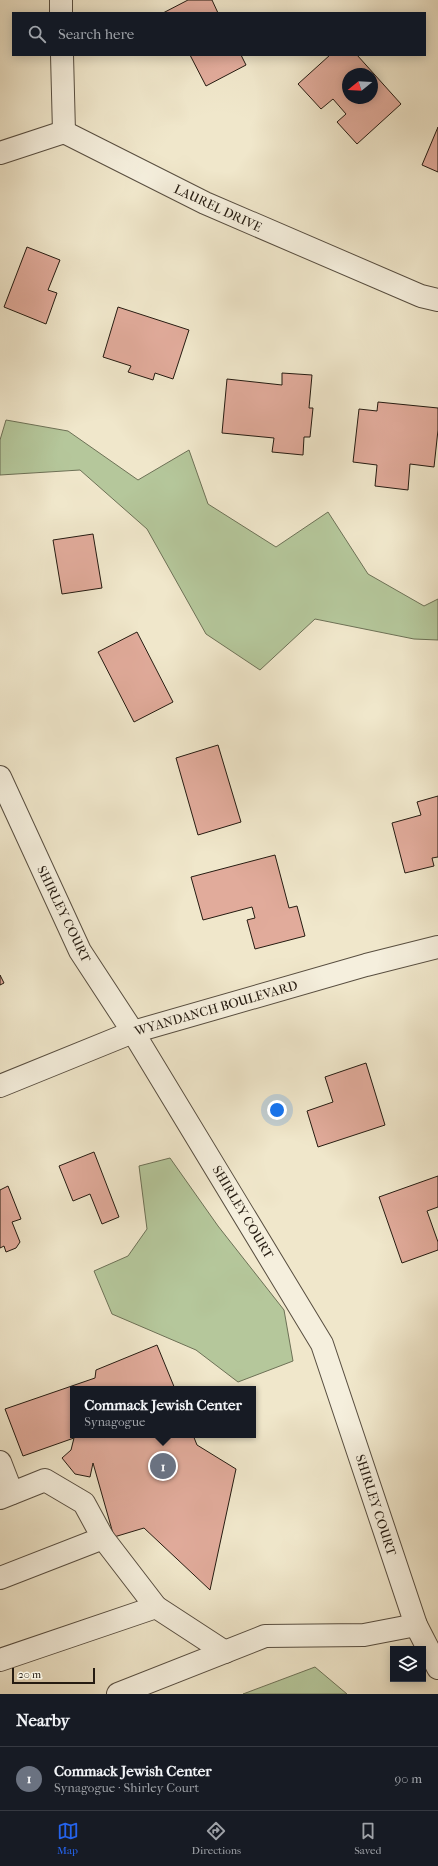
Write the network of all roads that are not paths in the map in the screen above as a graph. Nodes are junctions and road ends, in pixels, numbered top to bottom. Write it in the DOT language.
graph roads {
  1 [pos="61,0"];
  2 [pos="61,12"];
  3 [pos="62,56"];
  4 [pos="64,132"];
  5 [pos="0,152"];
  6 [pos="438,300"];
  7 [pos="0,778"];
  8 [pos="438,947"];
  9 [pos="133,1032"];
  10 [pos="0,1086"];
  11 [pos="0,1462"];
  12 [pos="6,1496"];
  13 [pos="103,1538"];
  14 [pos="0,1578"];
  15 [pos="156,1606"];
  16 [pos="416,1625"];
  17 [pos="225,1652"];
  18 [pos="0,1660"];
  19 [pos="438,1668"];
  20 [pos="118,1694"];
  1 -- 2 [label="street"];
  3 -- 4 [label="street"];
  4 -- 5 [label="street"];
  4 -- 6 [label="street, LAUREL DRIVE"];
  7 -- 9 [label="street, SHIRLEY COURT"];
  8 -- 9 [label="street, WYANDANCH BOULEVARD"];
  9 -- 10 [label="street, WYANDANCH BOULEVARD"];
  9 -- 16 [label="street, SHIRLEY COURT"];
  11 -- 12 [label="street"];
  12 -- 13 [label="street"];
  13 -- 14 [label="street"];
  13 -- 15 [label="street"];
  15 -- 17 [label="street"];
  15 -- 18 [label="street"];
  16 -- 17 [label="street"];
  16 -- 19 [label="street, SHIRLEY COURT"];
  17 -- 20 [label="street"];
}
